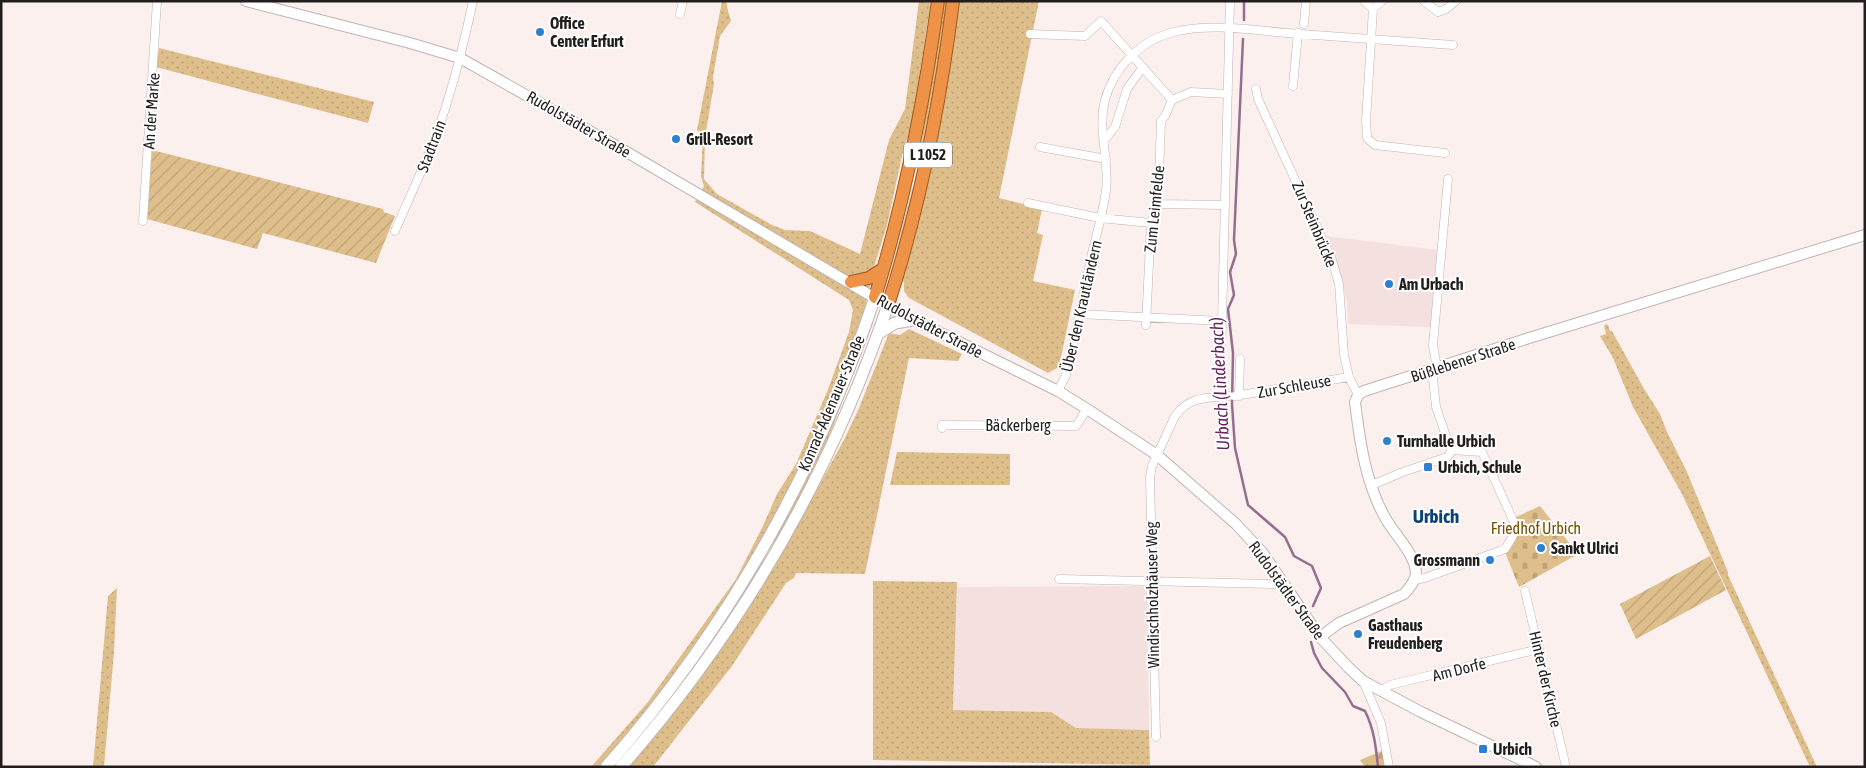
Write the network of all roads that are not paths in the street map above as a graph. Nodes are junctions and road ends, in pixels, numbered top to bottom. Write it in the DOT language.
graph roads {
  1 [pos="157,1"];
  2 [pos="246,1"];
  3 [pos="473,1"];
  4 [pos="682,1"];
  5 [pos="938,1"];
  6 [pos="953,1"];
  7 [pos="1230,1"];
  8 [pos="1306,1"];
  9 [pos="1364,1"];
  10 [pos="1382,1"];
  11 [pos="1424,1"];
  12 [pos="1456,1"];
  13 [pos="1373,9"];
  14 [pos="680,14"];
  15 [pos="1304,24"];
  16 [pos="1230,28"];
  17 [pos="1298,33"];
  18 [pos="1030,34"];
  19 [pos="1371,40"];
  20 [pos="1453,45"];
  21 [pos="1132,54"];
  22 [pos="460,58"];
  23 [pos="1144,66"];
  24 [pos="1293,86"];
  25 [pos="1256,89"];
  26 [pos="1228,94"];
  27 [pos="1172,100"];
  28 [pos="1104,142"];
  29 [pos="1040,147"];
  30 [pos="1445,154"];
  31 [pos="1106,159"];
  32 [pos="1448,179"];
  33 [pos="1028,203"];
  34 [pos="1158,204"];
  35 [pos="1224,205"];
  36 [pos="1100,218"];
  37 [pos="144,221"];
  38 [pos="1151,223"];
  39 [pos="395,231"];
  40 [pos="1865,235"];
  41 [pos="883,269"];
  42 [pos="851,282"];
  43 [pos="875,297"];
  44 [pos="888,305"];
  45 [pos="1080,314"];
  46 [pos="914,320"];
  47 [pos="1146,321"];
  48 [pos="1222,321"];
  49 [pos="879,333"];
  50 [pos="1240,359"];
  51 [pos="1221,361"];
  52 [pos="1434,370"];
  53 [pos="1349,377"];
  54 [pos="1058,391"];
  55 [pos="1358,395"];
  56 [pos="1234,396"];
  57 [pos="1088,409"];
  58 [pos="942,428"];
  59 [pos="1451,450"];
  60 [pos="1157,455"];
  61 [pos="1372,485"];
  62 [pos="1059,579"];
  63 [pos="1282,580"];
  64 [pos="1414,580"];
  65 [pos="1152,582"];
  66 [pos="1525,591"];
  67 [pos="1320,637"];
  68 [pos="1539,649"];
  69 [pos="1363,681"];
  70 [pos="1380,691"];
  71 [pos="1156,737"];
  72 [pos="606,767"];
  73 [pos="621,767"];
  74 [pos="1389,767"];
  75 [pos="1536,767"];
  76 [pos="1566,767"];
  1 -- 37 [label="street, An der Marke"];
  2 -- 22 [label="street, Rudolstädter Straße"];
  3 -- 22 [label="street, Stadtrain"];
  4 -- 14 [label="street"];
  5 -- 41 [label="highway, Konrad-Adenauer-Straße / L 1052"];
  6 -- 44 [label="highway, Konrad-Adenauer-Straße / L 1052"];
  7 -- 16 [label="street"];
  8 -- 15 [label="street"];
  9 -- 13 [label="street"];
  10 -- 13 [label="street"];
  11 -- 12 [label="street"];
  13 -- 19 [label="street"];
  16 -- 17 [label="street, Über den Krautländern"];
  16 -- 21 [label="street, Über den Krautländern"];
  16 -- 26 [label="street"];
  17 -- 19 [label="street, Über den Krautländern"];
  17 -- 24 [label="street"];
  18 -- 21 [label="street"];
  19 -- 20 [label="street, Über den Krautländern"];
  19 -- 30 [label="street"];
  21 -- 23 [label="street"];
  21 -- 28 [label="street, Über den Krautländern"];
  22 -- 39 [label="street, Stadtrain"];
  22 -- 42 [label="street, Rudolstädter Straße"];
  23 -- 27 [label="street"];
  23 -- 28 [label="street"];
  25 -- 53 [label="street, Zur Steinbrücke"];
  26 -- 27 [label="street"];
  26 -- 35 [label="street"];
  27 -- 34 [label="street, Zum Leimfelde"];
  28 -- 31 [label="street, Über den Krautländern"];
  29 -- 31 [label="street"];
  31 -- 36 [label="street, Über den Krautländern"];
  32 -- 52 [label="street"];
  33 -- 36 [label="street, Über den Krautländern"];
  34 -- 35 [label="street"];
  34 -- 38 [label="street, Zum Leimfelde"];
  35 -- 48 [label="street"];
  36 -- 38 [label="street"];
  36 -- 45 [label="street, Über den Krautländern"];
  38 -- 47 [label="street, Zum Leimfelde"];
  40 -- 52 [label="street, Büßlebener Straße"];
  41 -- 42 [label="highway"];
  41 -- 43 [label="highway, Konrad-Adenauer-Straße / L 1052"];
  42 -- 43 [label="street, Rudolstädter Straße"];
  43 -- 44 [label="street, Rudolstädter Straße"];
  43 -- 72 [label="main road, Konrad-Adenauer-Straße / L 1052"];
  44 -- 46 [label="street, Rudolstädter Straße"];
  44 -- 49 [label="main road, Konrad-Adenauer-Straße / L 1052"];
  45 -- 47 [label="street"];
  45 -- 54 [label="street, Über den Krautländern"];
  46 -- 49 [label="main road"];
  46 -- 54 [label="street, Rudolstädter Straße"];
  47 -- 48 [label="street"];
  48 -- 51 [label="street"];
  49 -- 73 [label="main road, Konrad-Adenauer-Straße / L 1052"];
  50 -- 56 [label="street"];
  52 -- 55 [label="street, Büßlebener Straße"];
  52 -- 59 [label="street"];
  53 -- 55 [label="street, Zur Steinbrücke"];
  53 -- 56 [label="street, Zur Schleuse"];
  54 -- 57 [label="street, Rudolstädter Straße"];
  55 -- 61 [label="street"];
  56 -- 60 [label="street, Zur Schleuse"];
  57 -- 58 [label="street, Bäckerberg"];
  57 -- 60 [label="street, Rudolstädter Straße"];
  59 -- 61 [label="street"];
  59 -- 64 [label="street"];
  60 -- 63 [label="street, Rudolstädter Straße"];
  60 -- 65 [label="street, Windischholzhäuser Weg"];
  61 -- 64 [label="street"];
  62 -- 65 [label="street"];
  63 -- 65 [label="street"];
  63 -- 67 [label="street, Rudolstädter Straße"];
  64 -- 67 [label="street"];
  65 -- 71 [label="street, Windischholzhäuser Weg"];
  66 -- 68 [label="street, Hinter der Kirche"];
  67 -- 69 [label="street, Rudolstädter Straße"];
  68 -- 70 [label="street, Am Dorfe"];
  68 -- 76 [label="street, Hinter der Kirche"];
  69 -- 70 [label="street, Rudolstädter Straße"];
  69 -- 74 [label="street"];
  70 -- 75 [label="street, Rudolstädter Straße"];
}
